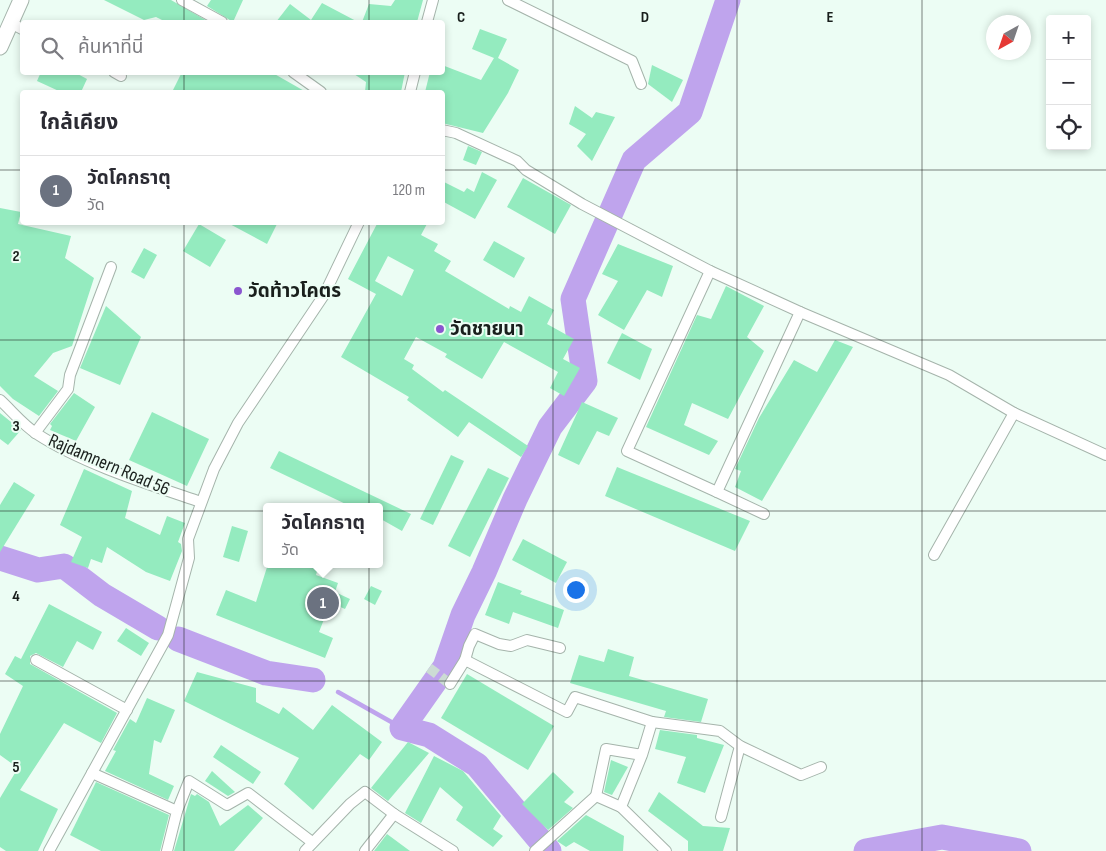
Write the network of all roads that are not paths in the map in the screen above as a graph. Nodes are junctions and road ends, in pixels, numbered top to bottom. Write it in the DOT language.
graph roads {
  1 [pos="21,0"];
  2 [pos="182,0"];
  3 [pos="433,0"];
  4 [pos="508,0"];
  5 [pos="218,20"];
  6 [pos="428,20"];
  7 [pos="17,26"];
  8 [pos="0,47"];
  9 [pos="297,75"];
  10 [pos="414,75"];
  11 [pos="641,84"];
  12 [pos="318,90"];
  13 [pos="410,90"];
  14 [pos="445,131"];
  15 [pos="358,225"];
  16 [pos="112,267"];
  17 [pos="710,271"];
  18 [pos="800,312"];
  19 [pos="0,400"];
  20 [pos="1014,413"];
  21 [pos="36,433"];
  22 [pos="1106,455"];
  23 [pos="717,492"];
  24 [pos="201,502"];
  25 [pos="764,514"];
  26 [pos="934,554"];
  27 [pos="560,648"];
  28 [pos="36,660"];
  29 [pos="465,660"];
  30 [pos="450,684"];
  31 [pos="127,710"];
  32 [pos="652,722"];
  33 [pos="740,746"];
  34 [pos="642,755"];
  35 [pos="821,767"];
  36 [pos="92,773"];
  37 [pos="596,796"];
  38 [pos="621,807"];
  39 [pos="177,811"];
  40 [pos="394,814"];
  41 [pos="721,817"];
  42 [pos="312,842"];
  43 [pos="538,849"];
  44 [pos="49,851"];
  45 [pos="167,851"];
  46 [pos="305,851"];
  47 [pos="365,851"];
  48 [pos="453,851"];
  49 [pos="666,851"];
  1 -- 7 [label="main road"];
  2 -- 5 [label="street"];
  3 -- 6 [label="street"];
  4 -- 11 [label="street"];
  7 -- 8 [label="main road"];
  9 -- 12 [label="street"];
  10 -- 13 [label="street"];
  14 -- 17 [label="street"];
  15 -- 24 [label="street"];
  16 -- 21 [label="street"];
  17 -- 18 [label="street"];
  17 -- 23 [label="street"];
  18 -- 20 [label="street"];
  18 -- 23 [label="street"];
  19 -- 21 [label="street, Rajdamnern Road 56"];
  20 -- 22 [label="street"];
  20 -- 26 [label="street"];
  21 -- 24 [label="street, Rajdamnern Road 56"];
  23 -- 25 [label="street"];
  24 -- 31 [label="street"];
  27 -- 29 [label="street"];
  28 -- 31 [label="street"];
  29 -- 30 [label="street"];
  29 -- 32 [label="street"];
  31 -- 36 [label="street"];
  32 -- 33 [label="street"];
  32 -- 34 [label="street"];
  33 -- 35 [label="street"];
  33 -- 41 [label="street"];
  34 -- 37 [label="street"];
  34 -- 38 [label="street"];
  36 -- 39 [label="street"];
  36 -- 44 [label="street"];
  37 -- 38 [label="street"];
  37 -- 43 [label="street"];
  38 -- 49 [label="street"];
  39 -- 42 [label="street"];
  39 -- 45 [label="street"];
  40 -- 42 [label="street"];
  40 -- 47 [label="street"];
  40 -- 48 [label="street"];
  42 -- 46 [label="street"];
}
